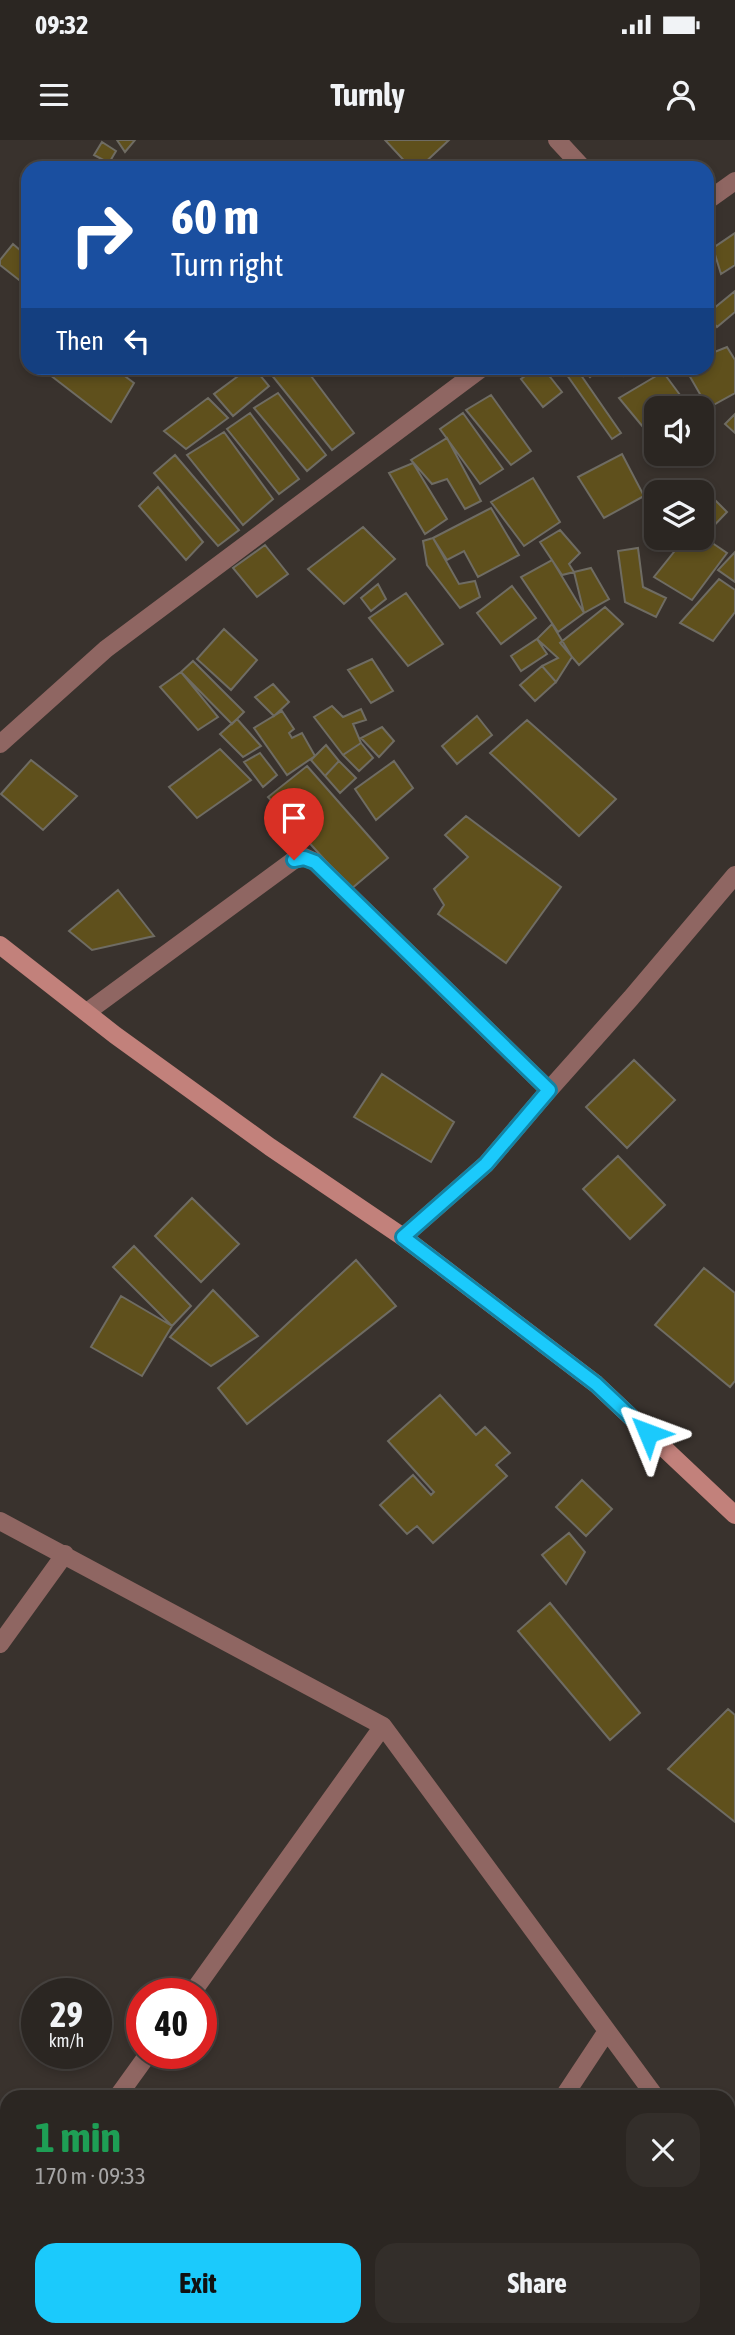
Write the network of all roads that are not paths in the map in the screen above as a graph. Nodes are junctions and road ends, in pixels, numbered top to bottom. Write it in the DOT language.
graph roads {
  1 [pos="557,140"];
  2 [pos="576,161"];
  3 [pos="735,181"];
  4 [pos="714,196"];
  5 [pos="473,375"];
  6 [pos="0,744"];
  7 [pos="735,875"];
  8 [pos="0,945"];
  9 [pos="87,1012"];
  10 [pos="549,1090"];
  11 [pos="403,1237"];
  12 [pos="735,1515"];
  13 [pos="0,1521"];
  14 [pos="65,1554"];
  15 [pos="0,1644"];
  16 [pos="383,1726"];
  17 [pos="203,1978"];
  18 [pos="607,2031"];
  19 [pos="137,2069"];
  20 [pos="122,2090"];
  21 [pos="568,2090"];
  22 [pos="651,2090"];
  1 -- 2 [label="street"];
  3 -- 4 [label="street"];
  5 -- 6 [label="street"];
  7 -- 10 [label="street"];
  8 -- 9 [label="street"];
  9 -- 10 [label="street"];
  9 -- 11 [label="street"];
  10 -- 11 [label="street"];
  11 -- 12 [label="street"];
  13 -- 14 [label="street"];
  14 -- 15 [label="street"];
  14 -- 16 [label="street"];
  16 -- 17 [label="street"];
  16 -- 18 [label="street"];
  18 -- 21 [label="street"];
  18 -- 22 [label="street"];
  19 -- 20 [label="street"];
}
